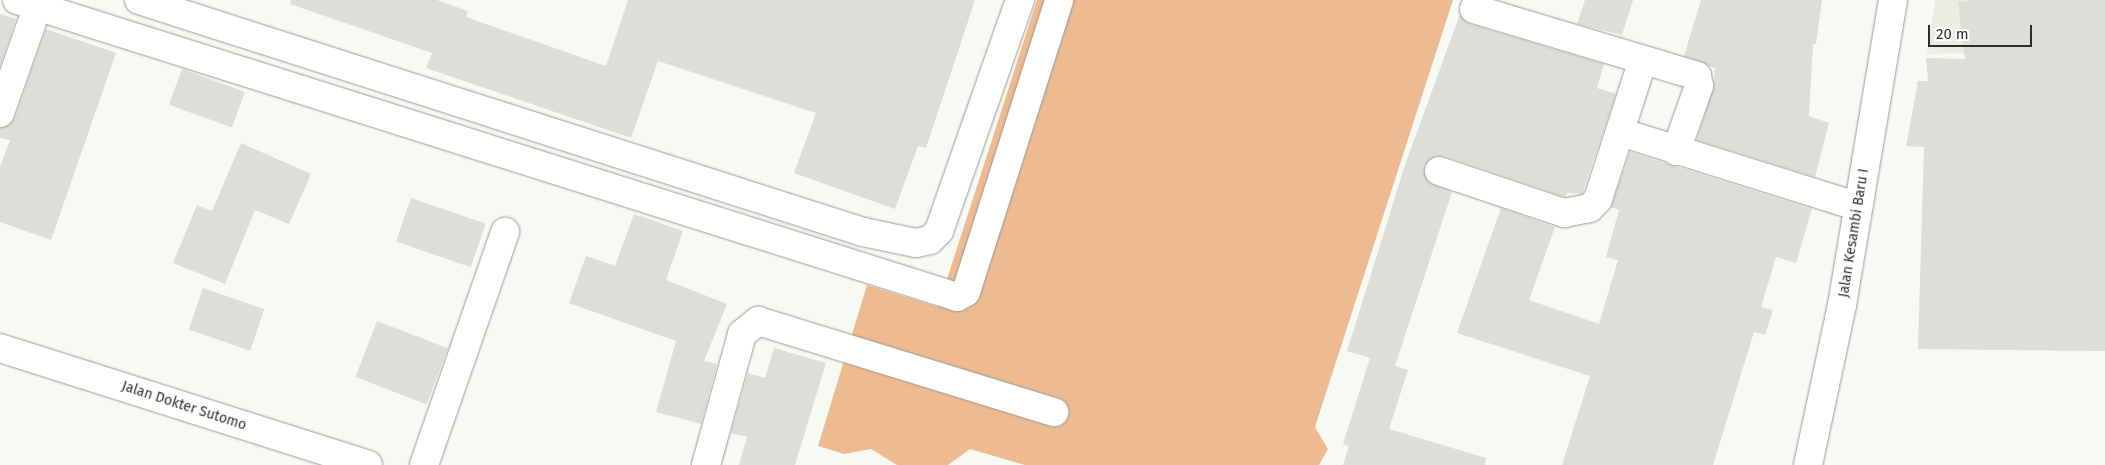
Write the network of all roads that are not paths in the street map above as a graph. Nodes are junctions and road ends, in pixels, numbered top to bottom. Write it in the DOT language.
graph roads {
  1 [pos="17,0"];
  2 [pos="139,0"];
  3 [pos="1020,0"];
  4 [pos="1059,0"];
  5 [pos="1893,0"];
  6 [pos="1474,10"];
  7 [pos="32,22"];
  8 [pos="1643,60"];
  9 [pos="0,113"];
  10 [pos="1620,132"];
  11 [pos="1676,151"];
  12 [pos="1439,171"];
  13 [pos="1859,207"];
  14 [pos="505,232"];
  15 [pos="0,348"];
  16 [pos="1054,412"];
  17 [pos="368,465"];
  18 [pos="424,465"];
  19 [pos="706,465"];
  20 [pos="1808,465"];
  1 -- 4 [label="street"];
  2 -- 3 [label="street"];
  5 -- 13 [label="street, Jalan Kesambi Baru I"];
  6 -- 8 [label="street"];
  7 -- 9 [label="street"];
  8 -- 10 [label="street"];
  8 -- 11 [label="street"];
  10 -- 11 [label="street"];
  10 -- 12 [label="street"];
  11 -- 13 [label="street"];
  13 -- 20 [label="street, Jalan Kesambi Baru I"];
  14 -- 18 [label="street"];
  15 -- 17 [label="street, Jalan Dokter Sutomo"];
  16 -- 19 [label="street"];
}
